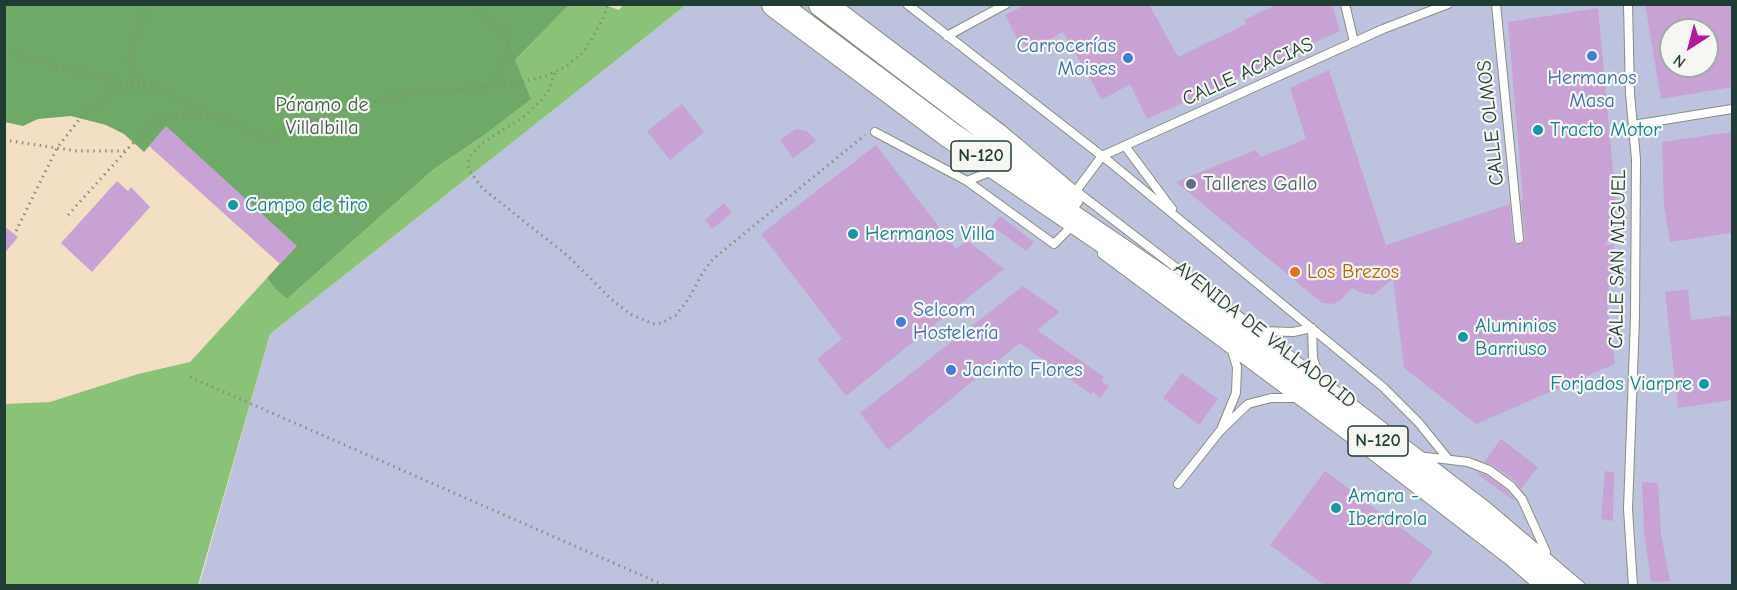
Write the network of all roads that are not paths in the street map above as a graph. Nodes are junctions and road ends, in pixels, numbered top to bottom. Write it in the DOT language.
graph roads {
  1 [pos="776,4"];
  2 [pos="822,4"];
  3 [pos="907,4"];
  4 [pos="1006,4"];
  5 [pos="1345,4"];
  6 [pos="1448,4"];
  7 [pos="1496,4"];
  8 [pos="1628,4"];
  9 [pos="946,36"];
  10 [pos="1354,42"];
  11 [pos="1732,109"];
  12 [pos="971,117"];
  13 [pos="1633,125"];
  14 [pos="875,132"];
  15 [pos="950,135"];
  16 [pos="1125,146"];
  17 [pos="1102,156"];
  18 [pos="992,171"];
  19 [pos="967,182"];
  20 [pos="1076,191"];
  21 [pos="1043,209"];
  22 [pos="1180,219"];
  23 [pos="1060,222"];
  24 [pos="1069,229"];
  25 [pos="1078,236"];
  26 [pos="1519,239"];
  27 [pos="1097,250"];
  28 [pos="1192,300"];
  29 [pos="1312,328"];
  30 [pos="1258,330"];
  31 [pos="1232,351"];
  32 [pos="1319,378"];
  33 [pos="1294,398"];
  34 [pos="1220,431"];
  35 [pos="1423,456"];
  36 [pos="1448,459"];
  37 [pos="1178,484"];
  38 [pos="1548,556"];
  39 [pos="1538,585"];
  40 [pos="1560,585"];
  41 [pos="1581,585"];
  42 [pos="1633,585"];
  1 -- 15 [label="highway, N-120"];
  2 -- 12 [label="highway, N-120"];
  3 -- 9 [label="lane, AVENIDA DE VALLADOLID"];
  4 -- 9 [label="lane"];
  5 -- 10 [label="lane"];
  6 -- 10 [label="lane, CALLE ACACIAS"];
  7 -- 26 [label="lane, CALLE OLMOS"];
  8 -- 13 [label="lane, CALLE SAN MIGUEL"];
  9 -- 17 [label="lane, AVENIDA DE VALLADOLID"];
  10 -- 16 [label="lane, CALLE ACACIAS"];
  11 -- 13 [label="lane"];
  12 -- 20 [label="lane, AVENIDA DE VALLADOLID"];
  12 -- 28 [label="highway, N-120"];
  13 -- 42 [label="lane, CALLE SAN MIGUEL"];
  14 -- 19 [label="lane"];
  15 -- 18 [label="lane"];
  15 -- 28 [label="highway, N-120"];
  16 -- 17 [label="lane, CALLE ACACIAS"];
  16 -- 22 [label="lane"];
  17 -- 20 [label="lane, CALLE ACACIAS"];
  17 -- 22 [label="lane, AVENIDA DE VALLADOLID"];
  18 -- 19 [label="lane"];
  18 -- 21 [label="lane"];
  19 -- 24 [label="lane"];
  20 -- 30 [label="lane, AVENIDA DE VALLADOLID"];
  22 -- 29 [label="lane, AVENIDA DE VALLADOLID"];
  23 -- 24 [label="lane"];
  24 -- 25 [label="lane"];
  27 -- 31 [label="lane, AVENIDA DE VALLADOLID"];
  28 -- 40 [label="highway, AVENIDA DE VALLADOLID / N-120"];
  29 -- 30 [label="lane"];
  29 -- 32 [label="lane"];
  29 -- 36 [label="lane, AVENIDA DE VALLADOLID"];
  30 -- 32 [label="lane, AVENIDA DE VALLADOLID"];
  31 -- 33 [label="lane, AVENIDA DE VALLADOLID"];
  31 -- 34 [label="lane"];
  32 -- 35 [label="lane, AVENIDA DE VALLADOLID"];
  33 -- 34 [label="lane"];
  33 -- 39 [label="lane, AVENIDA DE VALLADOLID"];
  34 -- 37 [label="lane"];
  35 -- 36 [label="lane"];
  35 -- 38 [label="lane, AVENIDA DE VALLADOLID"];
  36 -- 38 [label="lane"];
  38 -- 41 [label="lane, AVENIDA DE VALLADOLID"];
}
